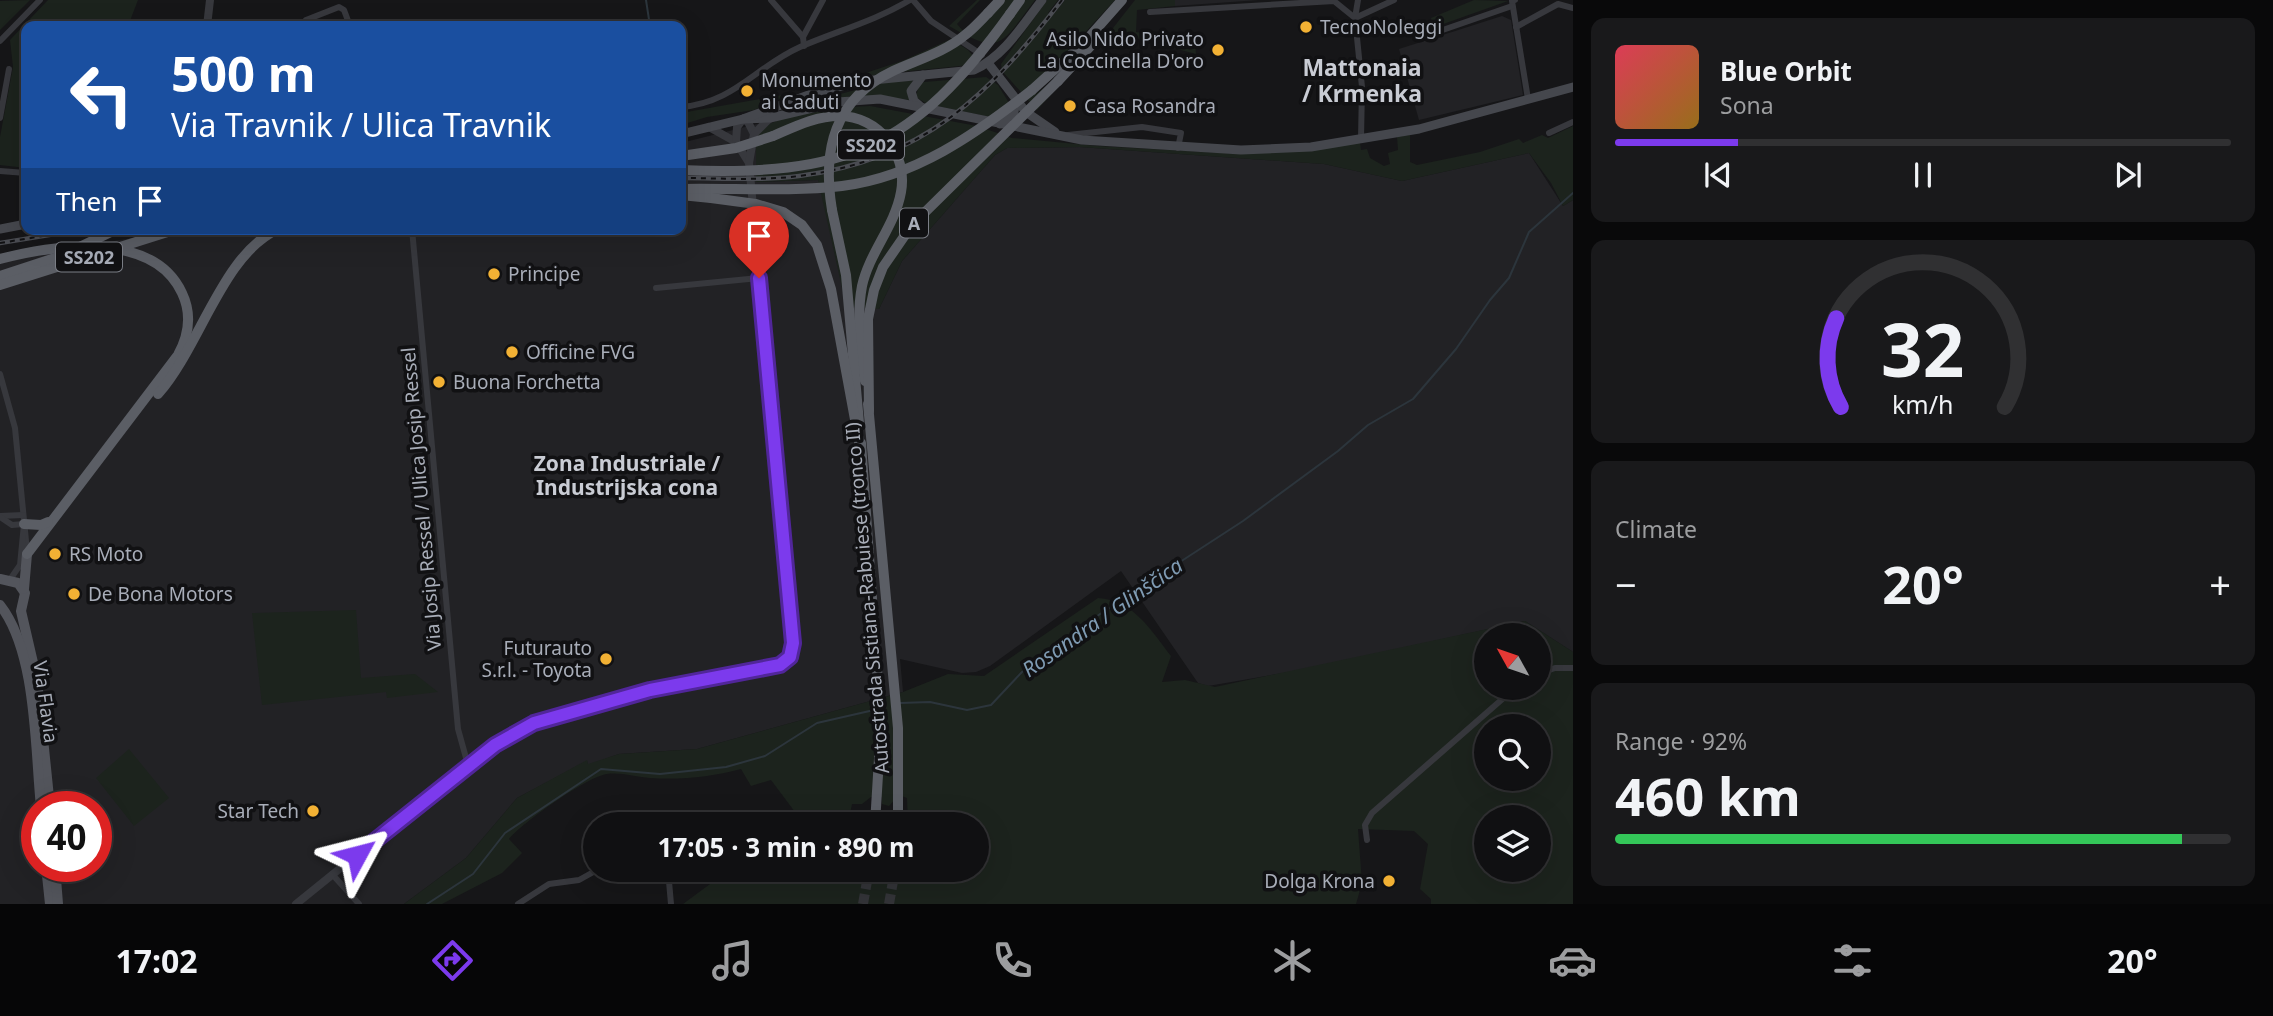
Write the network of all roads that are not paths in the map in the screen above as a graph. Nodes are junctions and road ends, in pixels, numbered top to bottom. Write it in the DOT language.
graph roads {
  1 [pos="40,0"];
  2 [pos="210,0"];
  3 [pos="771,0"];
  4 [pos="823,0"];
  5 [pos="911,0"];
  6 [pos="1000,0"];
  7 [pos="1020,0"];
  8 [pos="1042,0"];
  9 [pos="1122,0"];
  10 [pos="1129,0"];
  11 [pos="1358,0"];
  12 [pos="1394,0"];
  13 [pos="1513,3"];
  14 [pos="1573,8"];
  15 [pos="1150,12"];
  16 [pos="1355,18"];
  17 [pos="208,21"];
  18 [pos="305,21"];
  19 [pos="348,21"];
  20 [pos="1516,27"];
  21 [pos="1434,33"];
  22 [pos="0,41"];
  23 [pos="803,41"];
  24 [pos="988,63"];
  25 [pos="9,69"];
  26 [pos="923,75"];
  27 [pos="1573,87"];
  28 [pos="1528,99"];
  29 [pos="1016,100"];
  30 [pos="686,106"];
  31 [pos="920,107"];
  32 [pos="0,118"];
  33 [pos="770,118"];
  34 [pos="743,119"];
  35 [pos="1573,122"];
  36 [pos="1000,124"];
  37 [pos="709,127"];
  38 [pos="686,133"];
  39 [pos="1549,133"];
  40 [pos="754,134"];
  41 [pos="1063,136"];
  42 [pos="1361,139"];
  43 [pos="736,142"];
  44 [pos="1178,148"];
  45 [pos="686,155"];
  46 [pos="749,163"];
  47 [pos="686,170"];
  48 [pos="0,171"];
  49 [pos="21,173"];
  50 [pos="686,189"];
  51 [pos="686,196"];
  52 [pos="21,225"];
  53 [pos="0,229"];
  54 [pos="105,235"];
  55 [pos="158,235"];
  56 [pos="266,235"];
  57 [pos="413,235"];
  58 [pos="0,259"];
  59 [pos="0,276"];
  60 [pos="759,278"];
  61 [pos="0,285"];
  62 [pos="656,288"];
  63 [pos="0,374"];
  64 [pos="161,385"];
  65 [pos="869,411"];
  66 [pos="862,452"];
  67 [pos="0,516"];
  68 [pos="23,519"];
  69 [pos="51,519"];
  70 [pos="27,554"];
  71 [pos="3,582"];
  72 [pos="24,589"];
  73 [pos="22,605"];
  74 [pos="1,606"];
  75 [pos="1573,668"];
  76 [pos="1551,669"];
  77 [pos="1501,700"];
  78 [pos="468,765"];
  79 [pos="39,791"];
  80 [pos="48,791"];
  81 [pos="876,812"];
  82 [pos="898,812"];
  83 [pos="1367,840"];
  84 [pos="332,875"];
  85 [pos="583,878"];
  86 [pos="48,882"];
  87 [pos="56,882"];
  88 [pos="669,882"];
  89 [pos="50,904"];
  90 [pos="58,904"];
  91 [pos="296,904"];
  92 [pos="359,904"];
  93 [pos="518,904"];
  94 [pos="671,904"];
  1 -- 22 [label="street"];
  2 -- 17 [label="street"];
  3 -- 23 [label="street"];
  4 -- 23 [label="street"];
  5 -- 23 [label="street"];
  5 -- 24 [label="street"];
  6 -- 66 [label="highway, bridge"];
  7 -- 47 [label="highway, SS202, bridge"];
  8 -- 24 [label="main road"];
  9 -- 50 [label="highway, SS202, bridge"];
  10 -- 65 [label="highway, A, bridge"];
  11 -- 16 [label="street"];
  12 -- 16 [label="street"];
  13 -- 20 [label="street"];
  13 -- 21 [label="street"];
  14 -- 20 [label="street"];
  15 -- 16 [label="street"];
  16 -- 42 [label="street"];
  18 -- 19 [label="street"];
  20 -- 28 [label="street"];
  23 -- 30 [label="street"];
  24 -- 26 [label="main road"];
  24 -- 29 [label="main road"];
  25 -- 32 [label="street"];
  26 -- 31 [label="main road"];
  26 -- 34 [label="main road"];
  27 -- 28 [label="main road"];
  28 -- 42 [label="main road"];
  29 -- 36 [label="main road"];
  29 -- 41 [label="main road"];
  31 -- 33 [label="main road"];
  31 -- 36 [label="main road"];
  33 -- 34 [label="main road"];
  33 -- 40 [label="street"];
  34 -- 37 [label="main road"];
  34 -- 40 [label="street"];
  34 -- 43 [label="street"];
  35 -- 39 [label="street"];
  36 -- 41 [label="main road"];
  37 -- 38 [label="main road"];
  37 -- 43 [label="street"];
  40 -- 46 [label="street"];
  41 -- 44 [label="main road"];
  41 -- 44 [label="street"];
  42 -- 44 [label="main road"];
  43 -- 46 [label="street"];
  45 -- 65 [label="highway, A, bridge"];
  46 -- 60 [label="street"];
  48 -- 49 [label="street"];
  51 -- 66 [label="highway, bridge"];
  52 -- 53 [label="main road"];
  54 -- 59 [label="highway, SS202, bridge"];
  55 -- 61 [label="highway, SS202, bridge"];
  56 -- 64 [label="highway"];
  57 -- 78 [label="street, Via Josip Ressel / Ulica Josip Ressel"];
  58 -- 64 [label="highway, bridge"];
  60 -- 62 [label="street"];
  60 -- 78 [label="street"];
  63 -- 68 [label="street"];
  64 -- 69 [label="highway"];
  65 -- 82 [label="highway, Autostrada Sistiana-Rabuiese (tronco II) / A"];
  66 -- 81 [label="highway, Autostrada Sistiana-Rabuiese (tronco II)"];
  67 -- 68 [label="street"];
  68 -- 69 [label="highway"];
  68 -- 70 [label="street"];
  68 -- 71 [label="street"];
  69 -- 70 [label="highway"];
  70 -- 72 [label="main road, Via Flavia"];
  71 -- 72 [label="main road"];
  72 -- 73 [label="main road, Via Flavia"];
  73 -- 74 [label="main road, Via Flavia"];
  73 -- 80 [label="main road, Via Flavia"];
  74 -- 79 [label="main road, Via Flavia"];
  75 -- 76 [label="street"];
  77 -- 83 [label="street"];
  78 -- 84 [label="street"];
  84 -- 91 [label="street"];
  84 -- 92 [label="street"];
  85 -- 93 [label="street"];
  86 -- 89 [label="main road"];
  87 -- 90 [label="main road"];
  88 -- 94 [label="street"];
}
